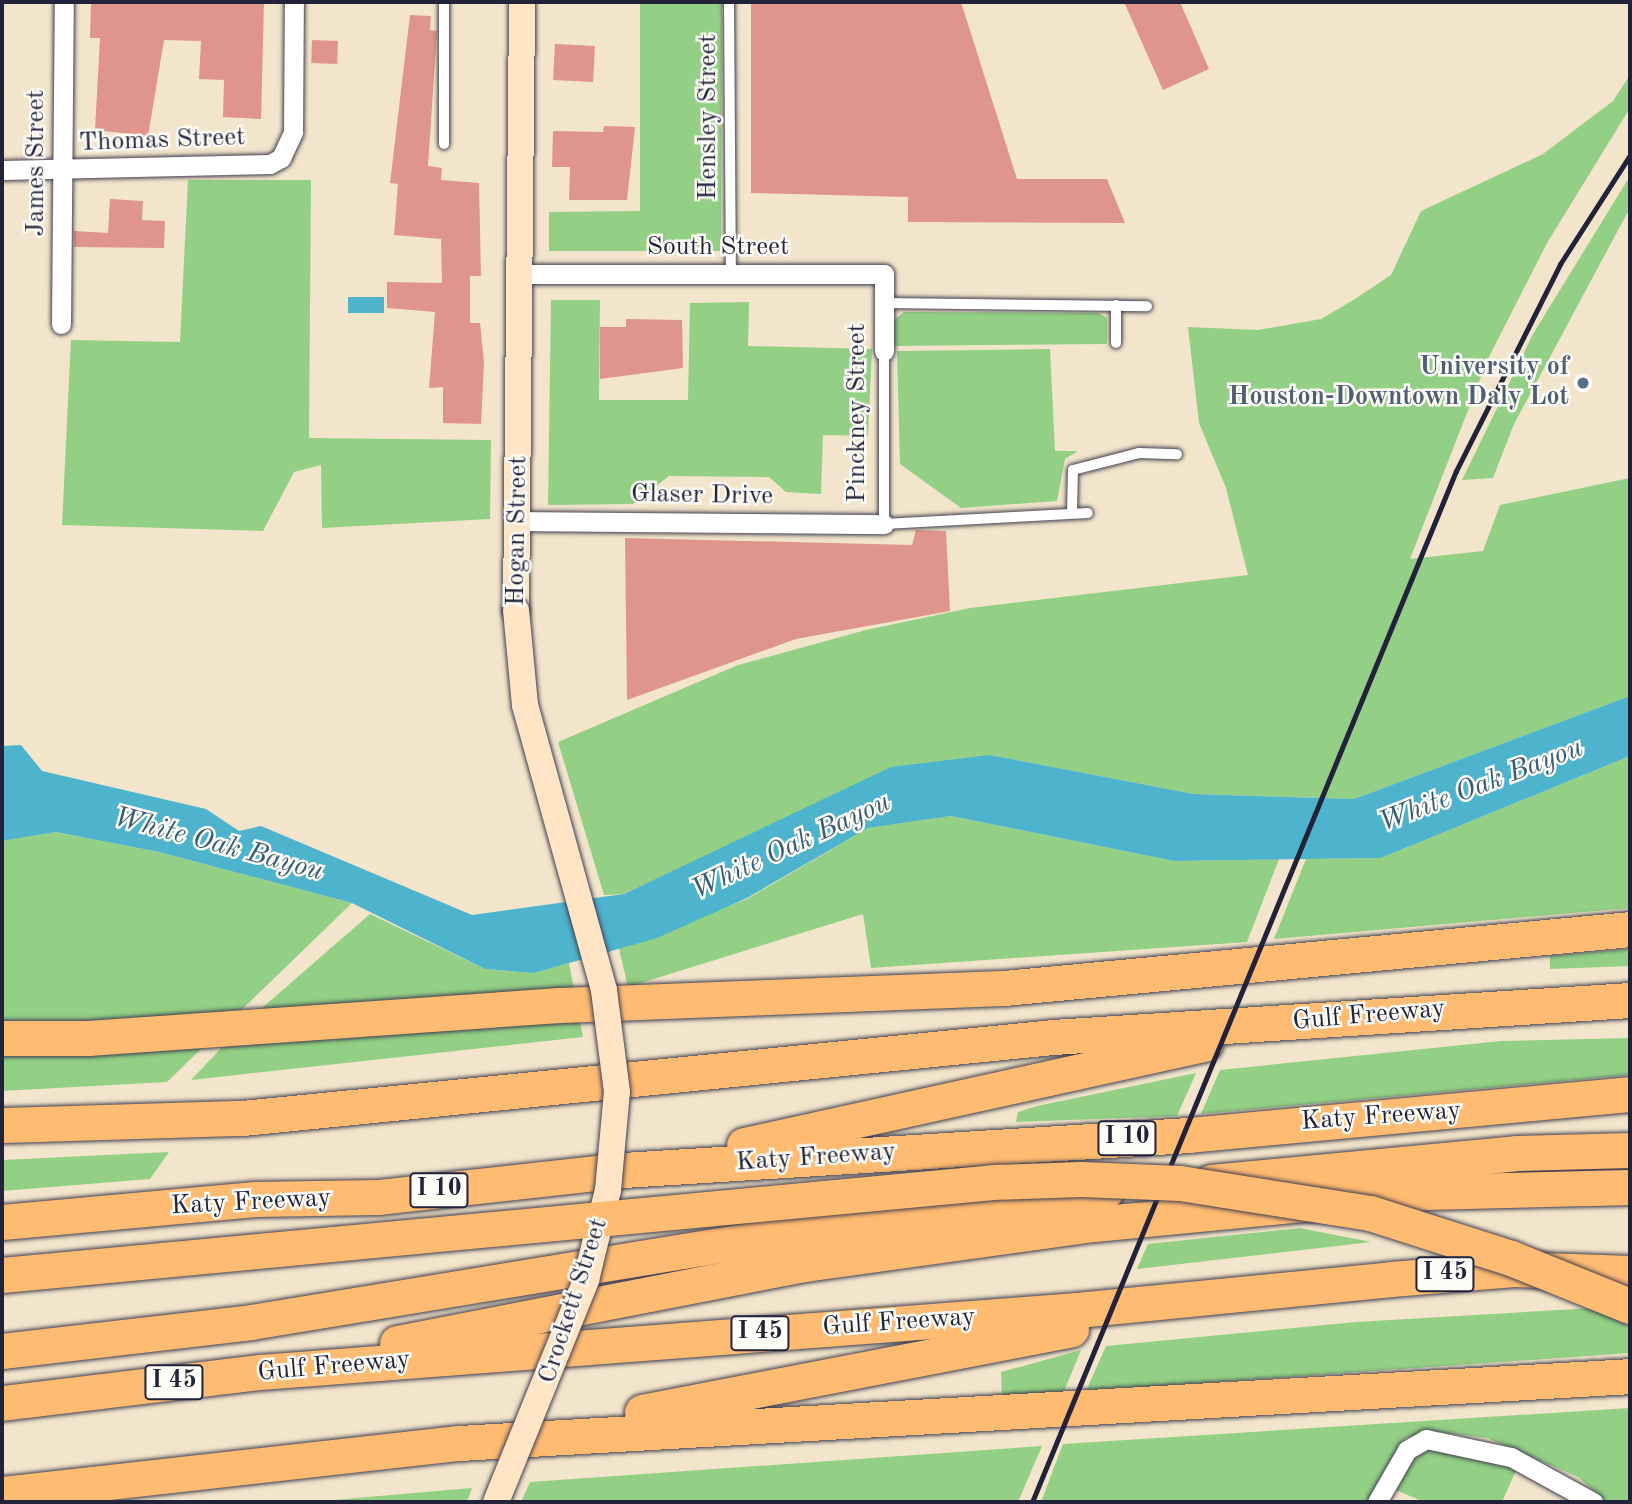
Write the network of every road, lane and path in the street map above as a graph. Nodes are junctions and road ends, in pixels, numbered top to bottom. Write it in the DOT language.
graph roads {
  1 [pos="64,2"];
  2 [pos="294,2"];
  3 [pos="444,2"];
  4 [pos="522,2"];
  5 [pos="729,2"];
  6 [pos="444,144"];
  7 [pos="2,170"];
  8 [pos="62,170"];
  9 [pos="523,274"];
  10 [pos="731,274"];
  11 [pos="884,303"];
  12 [pos="1116,305"];
  13 [pos="1147,306"];
  14 [pos="61,324"];
  15 [pos="1116,344"];
  16 [pos="884,351"];
  17 [pos="1177,454"];
  18 [pos="1072,513"];
  19 [pos="1088,513"];
  20 [pos="519,520"];
  21 [pos="884,524"];
  22 [pos="1630,929"];
  23 [pos="1630,1000"];
  24 [pos="1322,1021"];
  25 [pos="2,1038"];
  26 [pos="612,1049"];
  27 [pos="1630,1094"];
  28 [pos="2,1125"];
  29 [pos="1630,1151"];
  30 [pos="623,1170"];
  31 [pos="1630,1187"];
  32 [pos="2,1222"];
  33 [pos="1630,1272"];
  34 [pos="2,1275"];
  35 [pos="1261,1293"];
  36 [pos="1630,1306"];
  37 [pos="2,1351"];
  38 [pos="260,1372"];
  39 [pos="1630,1376"];
  40 [pos="2,1403"];
  41 [pos="459,1443"];
  42 [pos="2,1493"];
  43 [pos="496,1502"];
  44 [pos="1377,1502"];
  45 [pos="1593,1502"];
  1 -- 8 [label="street, James Street"];
  2 -- 8 [label="street, Thomas Street"];
  3 -- 6 [label="lane"];
  4 -- 9 [label="main road, Hogan Street"];
  5 -- 10 [label="lane, Hensley Street"];
  7 -- 8 [label="street, Thomas Street"];
  8 -- 14 [label="street, James Street"];
  9 -- 10 [label="street, South Street"];
  9 -- 20 [label="main road, Hogan Street"];
  10 -- 11 [label="street, South Street"];
  11 -- 12 [label="lane"];
  11 -- 16 [label="street, Pinckney Street"];
  12 -- 13 [label="lane"];
  12 -- 15 [label="lane"];
  16 -- 21 [label="lane, Pinckney Street"];
  17 -- 18 [label="lane"];
  18 -- 19 [label="lane"];
  18 -- 21 [label="lane"];
  20 -- 21 [label="street, Glaser Drive"];
  20 -- 26 [label="main road, Hogan Street, bridge"];
  22 -- 25 [label="highway"];
  23 -- 24 [label="highway, Gulf Freeway"];
  24 -- 28 [label="highway, Gulf Freeway"];
  24 -- 30 [label="highway"];
  26 -- 43 [label="main road, Crockett Street, bridge"];
  27 -- 30 [label="highway, Katy Freeway / I 10"];
  29 -- 37 [label="highway"];
  30 -- 32 [label="highway, Katy Freeway / I 10"];
  31 -- 38 [label="highway"];
  33 -- 35 [label="highway, Gulf Freeway / I 45"];
  34 -- 36 [label="highway, bridge"];
  35 -- 38 [label="highway, Gulf Freeway / I 45"];
  35 -- 41 [label="highway"];
  38 -- 40 [label="highway, Gulf Freeway / I 45"];
  39 -- 41 [label="highway"];
  41 -- 42 [label="highway"];
  44 -- 45 [label="street"];
}
